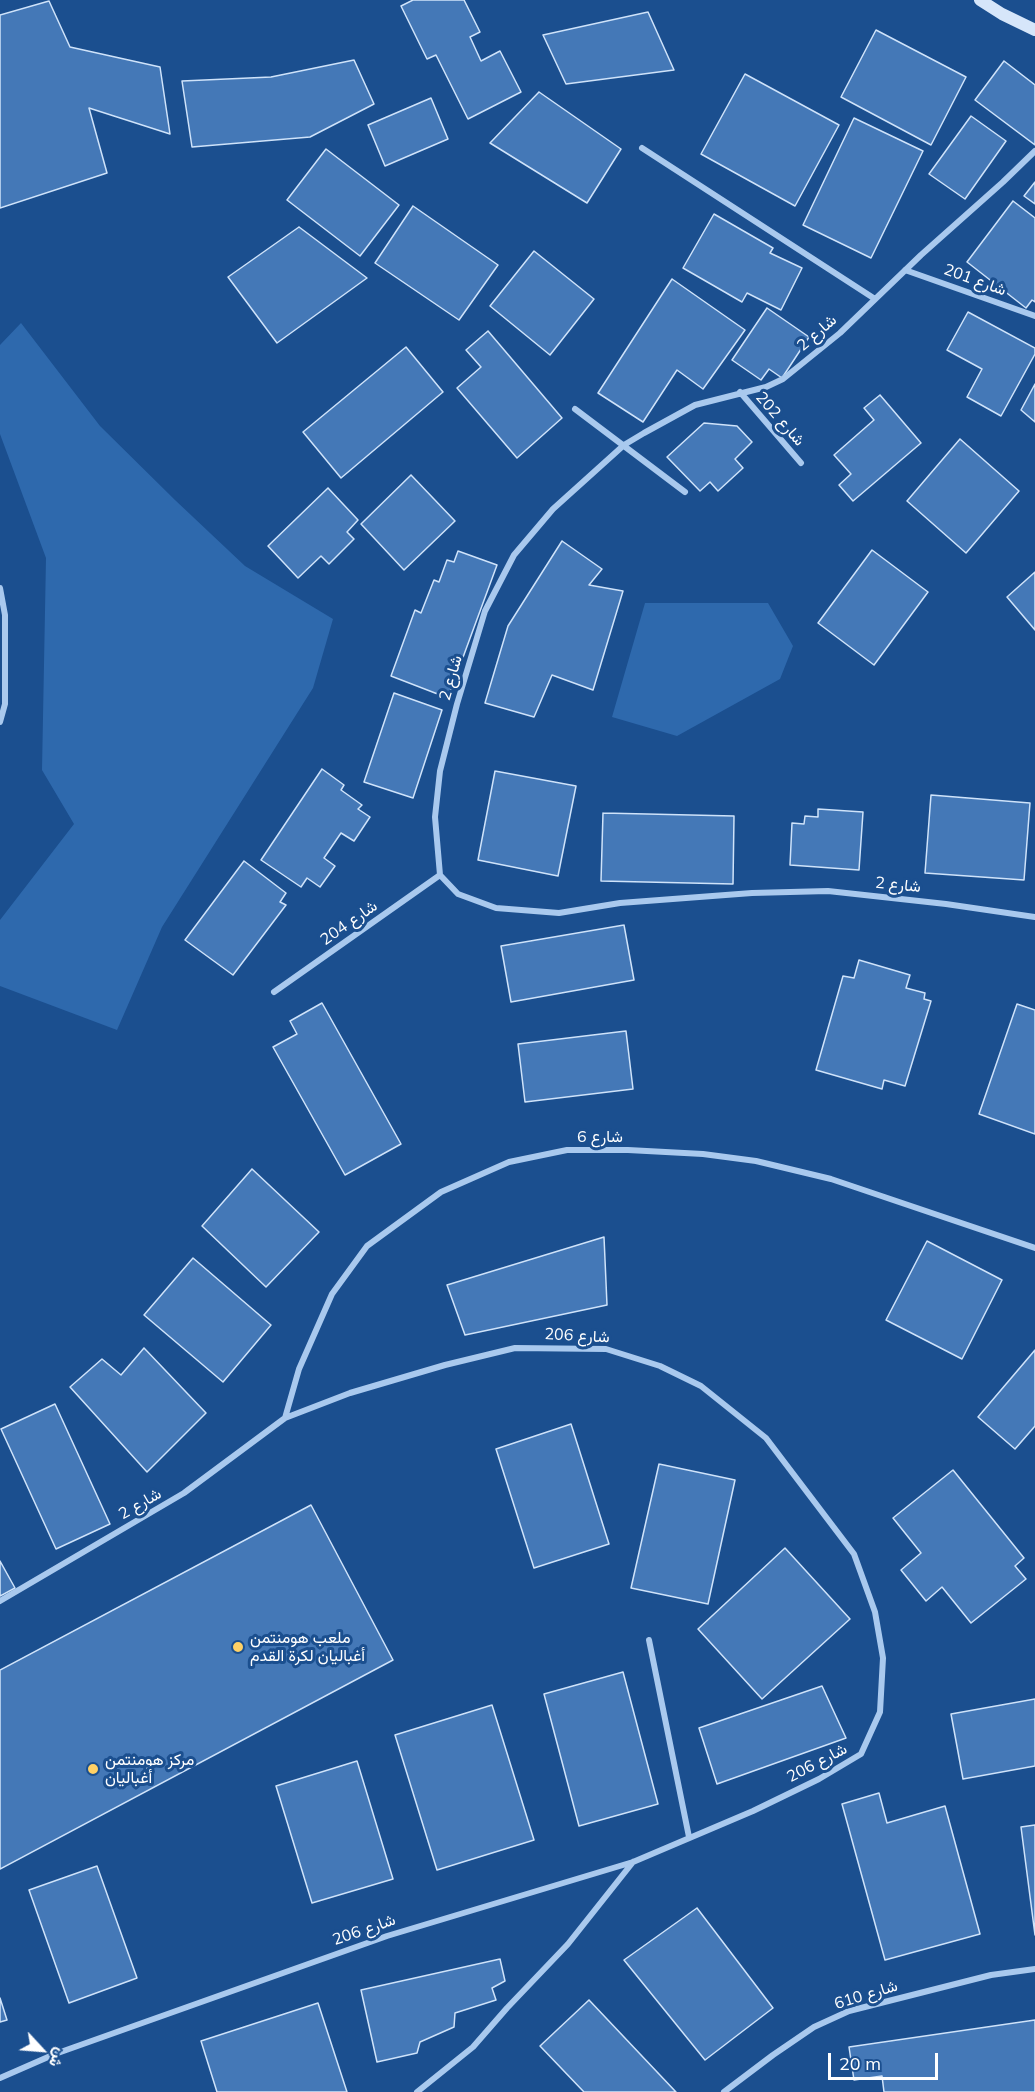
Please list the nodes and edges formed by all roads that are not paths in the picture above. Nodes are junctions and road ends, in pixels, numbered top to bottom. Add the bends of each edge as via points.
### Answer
1 (980, 0) edge
2 (1035, 30) edge
3 (642, 148) dead end
4 (1035, 151) edge
5 (906, 270) junction
6 (875, 299) junction
7 (1035, 316) edge
8 (740, 392) junction
9 (575, 409) dead end
10 (624, 445) junction
11 (801, 463) dead end
12 (686, 492) dead end
13 (0, 588) edge
14 (0, 722) edge
15 (440, 875) junction
16 (1035, 917) edge
17 (274, 992) dead end
18 (1035, 1248) edge
19 (285, 1418) junction
20 (0, 1601) edge
21 (650, 1640) dead end
22 (689, 1837) junction
23 (633, 1862) junction
24 (1035, 1968) edge
25 (0, 2078) edge
26 (417, 2092) edge
27 (724, 2092) edge

1 - 2 street
3 - 6 street
4 - 5 street, شارع 2
5 - 6 street, شارع 2
5 - 7 street, شارع 201
6 - 8 street, شارع 2 via 783,379
8 - 10 street, شارع 2 via 695,405
8 - 11 street, شارع 202
9 - 10 street
10 - 12 street
10 - 15 street, شارع 2 via 553,509 514,555 485,611 440,771 435,817
13 - 14 street via 5,615 4,704
15 - 16 street, شارع 2 via 458,894 475,902 559,914 620,903 828,891
15 - 17 street, شارع 204
18 - 19 street, شارع 6 via 831,1179 756,1161 703,1154 567,1150 508,1162 441,1192 367,1246 332,1294 299,1369
19 - 20 street, شارع 2 via 184,1493
19 - 22 street, شارع 206 via 350,1393 515,1348 606,1349 660,1366 701,1386 766,1438 854,1554 875,1612 883,1658 880,1712 861,1754 819,1779
21 - 22 street
22 - 23 street, شارع 206
23 - 25 street, شارع 206 via 387,1936 55,2054
23 - 26 street via 568,1944 473,2047
24 - 27 street, شارع 610 via 991,1975 849,2011 814,2027

